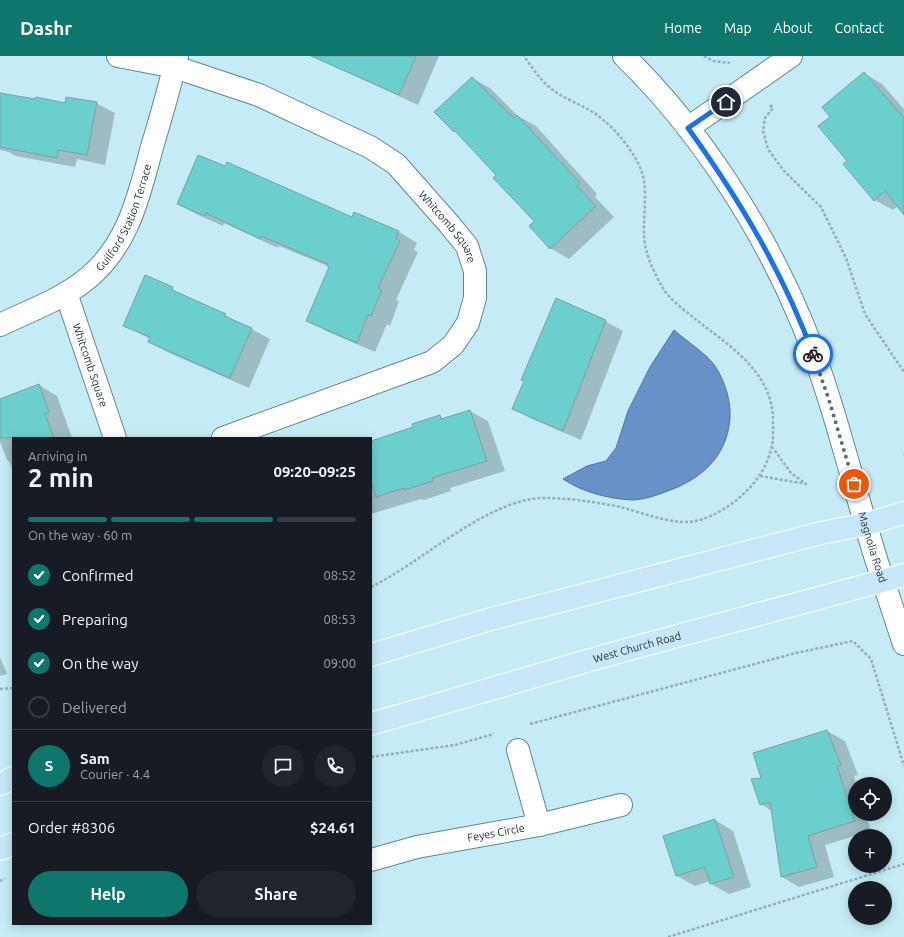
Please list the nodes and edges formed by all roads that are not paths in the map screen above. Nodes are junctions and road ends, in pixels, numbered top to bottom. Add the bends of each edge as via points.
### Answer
1 (118, 56) edge
2 (624, 56) edge
3 (791, 56) edge
4 (176, 61) edge
5 (688, 128) junction
6 (66, 293) junction
7 (0, 325) edge
8 (115, 437) edge
9 (226, 437) edge
10 (904, 514) edge
11 (866, 524) junction
12 (904, 575) edge
13 (883, 580) junction
14 (904, 644) edge
15 (372, 655) edge
16 (372, 724) edge
17 (518, 750) dead end
18 (12, 778) edge
19 (0, 784) edge
20 (621, 806) dead end
21 (539, 825) junction
22 (12, 844) edge
23 (0, 849) edge
24 (372, 860) edge

1 - 4 street, Whitcomb Square
2 - 5 street, Magnolia Road
3 - 5 street
4 - 6 street, Guilford Station Terrace via 134,212 123,236 103,264
4 - 9 street, Whitcomb Square via 259,95 370,147 396,164 467,246 475,271 475,298 468,324 453,345 432,362
5 - 11 street, Magnolia Road via 727,183 768,252 802,324 829,400
6 - 7 street, Guilford Station Terrace
6 - 8 street, Whitcomb Square
10 - 11 main road
11 - 13 street, Magnolia Road
11 - 15 main road via 821,533 491,618
12 - 13 main road, West Church Road
13 - 14 street, Magnolia Road
13 - 16 main road, West Church Road via 611,654
17 - 21 street
18 - 19 main road
20 - 21 street, Feyes Circle
21 - 24 street, Feyes Circle via 417,847
22 - 23 main road

